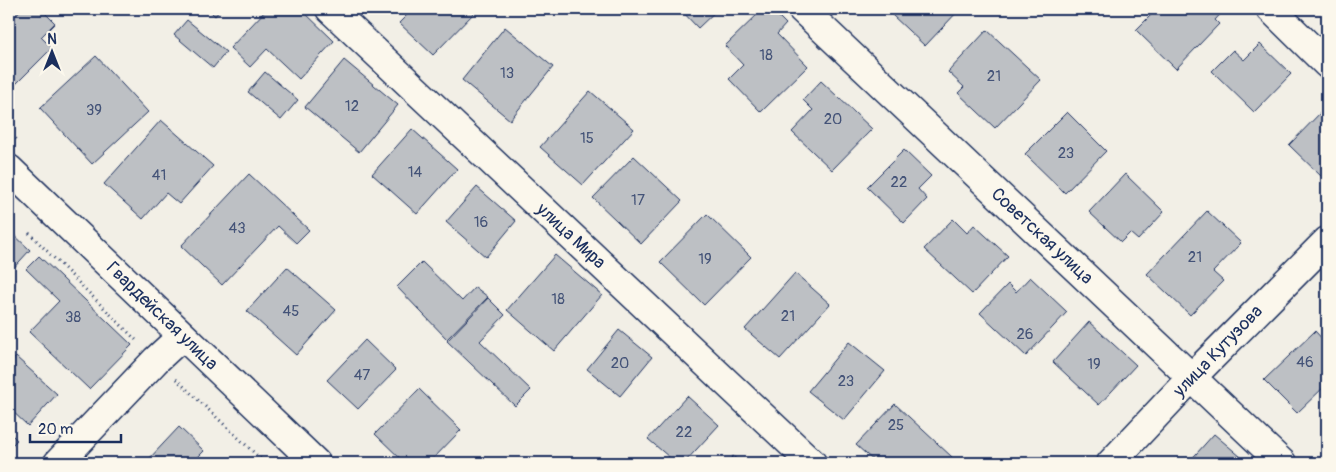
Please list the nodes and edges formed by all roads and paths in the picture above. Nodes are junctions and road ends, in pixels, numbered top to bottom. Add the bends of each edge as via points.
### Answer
1 (330, 9) edge
2 (802, 9) edge
3 (1271, 9) edge
4 (1327, 64) edge
5 (9, 169) edge
6 (1327, 241) edge
7 (182, 336) junction
8 (1191, 378) junction
9 (58, 463) edge
10 (316, 463) edge
11 (812, 463) edge
12 (1111, 463) edge
13 (1282, 463) edge

1 - 11 street, улица Мира
2 - 8 street, Советская улица
3 - 4 street
5 - 7 street, Гвардейская улица
6 - 8 street, улица Кутузова
7 - 9 street
7 - 10 street, Гвардейская улица
8 - 12 street, улица Кутузова
8 - 13 street, Советская улица

